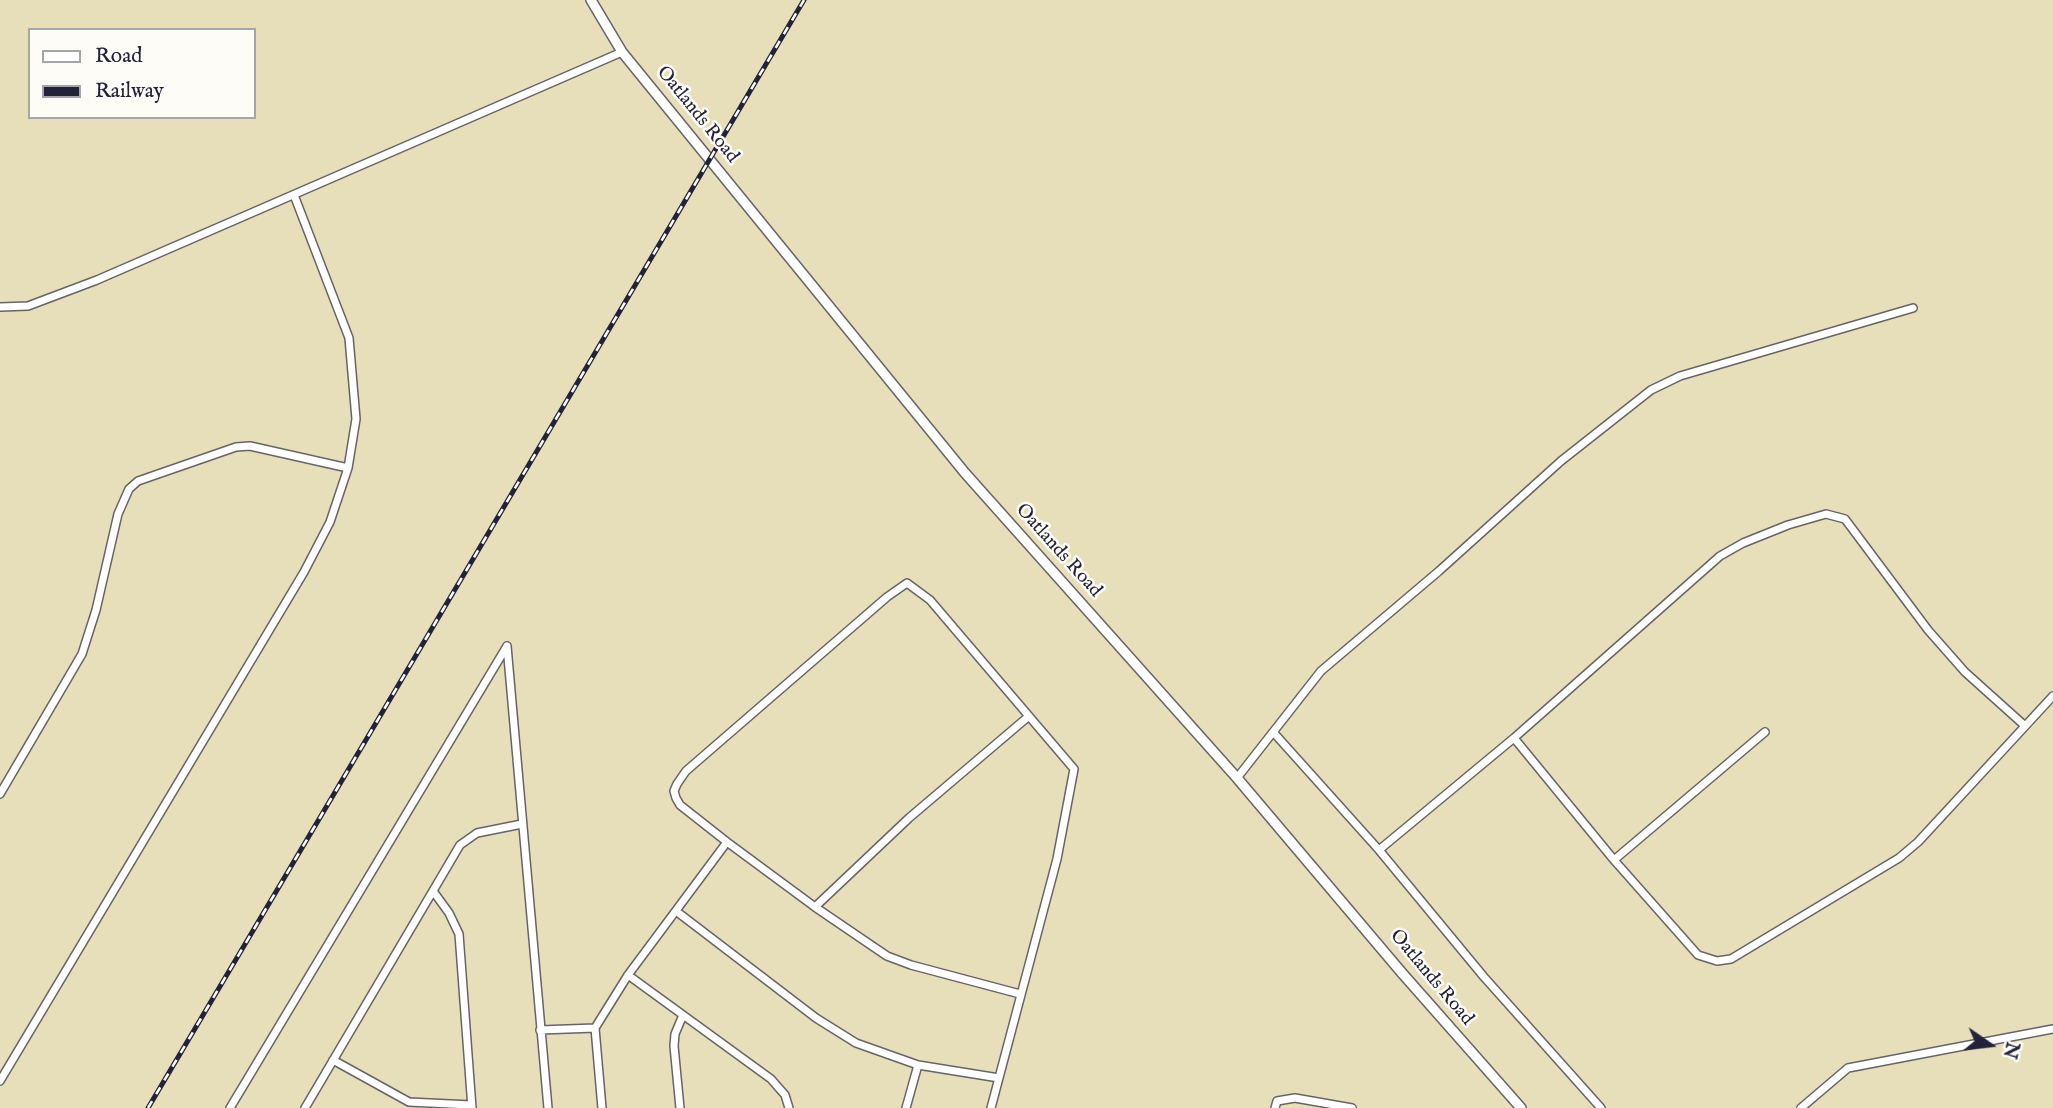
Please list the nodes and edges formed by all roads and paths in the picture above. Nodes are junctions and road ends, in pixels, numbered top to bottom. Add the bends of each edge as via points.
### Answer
1 (591, 0) edge
2 (622, 52) junction
3 (293, 195) junction
4 (0, 307) edge
5 (1913, 308) dead end
6 (348, 468) junction
7 (2053, 696) edge
8 (1029, 716) junction
9 (2024, 725) junction
10 (1765, 732) dead end
11 (1274, 733) junction
12 (1514, 738) junction
13 (1237, 778) junction
14 (0, 794) edge
15 (522, 824) junction
16 (727, 842) junction
17 (1379, 849) junction
18 (1614, 860) junction
19 (433, 891) junction
20 (815, 907) junction
21 (676, 911) junction
22 (628, 975) junction
23 (1020, 994) junction
24 (683, 1016) junction
25 (595, 1028) junction
26 (541, 1030) junction
27 (2053, 1030) edge
28 (333, 1060) junction
29 (918, 1065) junction
30 (999, 1078) junction
31 (0, 1081) edge
32 (472, 1106) edge
33 (230, 1108) edge
34 (304, 1108) edge
35 (548, 1108) edge
36 (602, 1108) edge
37 (680, 1108) edge
38 (789, 1108) edge
39 (906, 1108) edge
40 (991, 1108) edge
41 (1275, 1108) edge
42 (1352, 1108) edge
43 (1521, 1108) edge
44 (1601, 1108) edge
45 (1801, 1108) edge

1 - 2 street, Oatlands Road
2 - 3 street
2 - 13 street, Oatlands Road via 965,473
3 - 4 street via 40,302
3 - 6 street via 349,338 356,419
5 - 11 street via 1680,376 1651,390 1561,461 1321,671
6 - 14 street via 250,446 236,447 138,481 129,489 118,514 82,654
6 - 31 street via 330,522 304,572
7 - 9 street
8 - 16 street via 930,600 907,583 680,778 674,791 680,805
8 - 20 street via 909,818
8 - 23 street via 1074,769 1057,859
9 - 12 street via 1965,672 1928,630 1845,519 1826,514 1788,525 1720,556
9 - 18 street via 1899,858 1731,959 1717,961 1698,955
10 - 18 street
11 - 13 street
11 - 17 street
12 - 17 street
12 - 18 street
13 - 43 street, Oatlands Road
15 - 19 street via 467,838
15 - 26 street
15 - 33 street via 507,646
16 - 20 street
16 - 21 street
17 - 44 street via 1484,977
19 - 28 street
19 - 32 street via 459,934
20 - 23 street via 899,961
21 - 22 street
21 - 29 street via 856,1043
22 - 24 street
22 - 25 street
23 - 30 street
24 - 37 street via 674,1046
24 - 38 street via 771,1079
25 - 26 street
25 - 36 street
26 - 35 street
27 - 45 street via 1848,1068
28 - 32 street via 409,1102
28 - 34 street
29 - 30 street
29 - 39 street
30 - 40 street
41 - 42 street via 1277,1101 1295,1098

